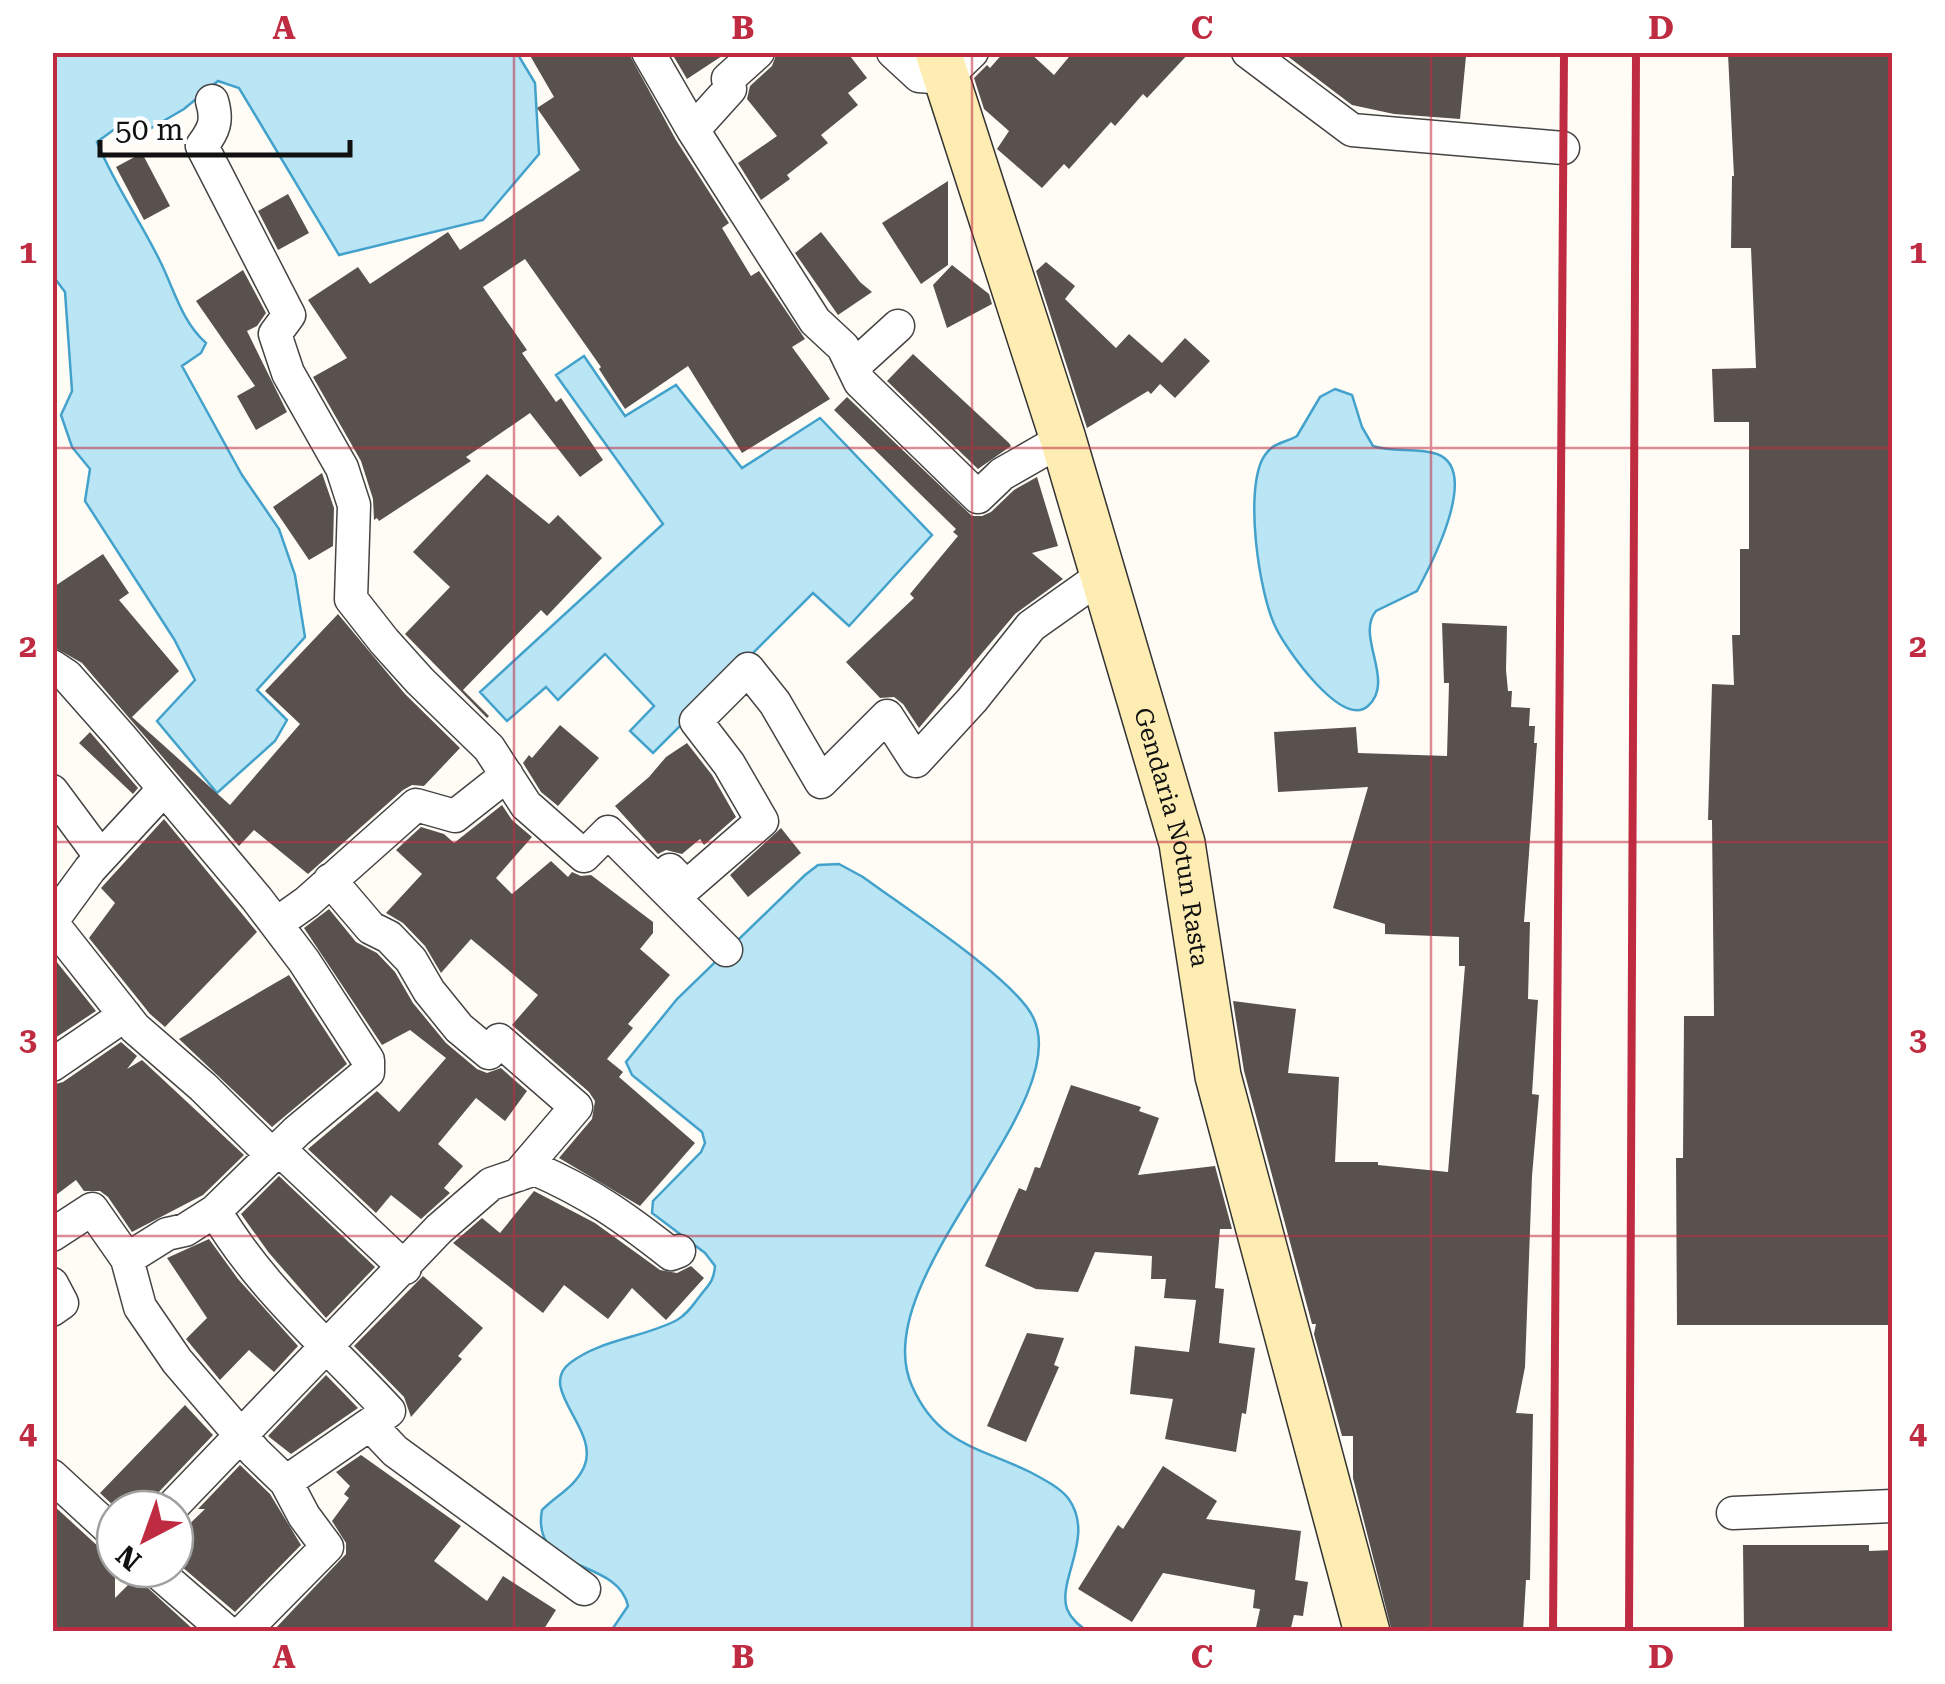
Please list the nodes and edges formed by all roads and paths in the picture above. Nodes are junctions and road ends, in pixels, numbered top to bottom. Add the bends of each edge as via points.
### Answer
1 (648, 52) edge
2 (758, 52) edge
3 (893, 52) edge
4 (1248, 52) edge
5 (952, 61) edge
6 (212, 101) dead end
7 (693, 130) junction
8 (1563, 148) dead end
9 (898, 326) dead end
10 (853, 367) junction
11 (1063, 439) junction
12 (1103, 575) junction
13 (52, 666) edge
14 (507, 775) junction
15 (163, 790) junction
16 (52, 791) edge
17 (101, 856) junction
18 (330, 880) junction
19 (657, 883) junction
20 (52, 922) edge
21 (276, 924) junction
22 (726, 950) dead end
23 (125, 1014) junction
24 (52, 1065) edge
25 (275, 1152) junction
26 (518, 1174) junction
27 (215, 1211) junction
28 (52, 1234) edge
29 (680, 1250) dead end
30 (127, 1259) junction
31 (405, 1268) junction
32 (52, 1284) edge
33 (52, 1310) edge
34 (325, 1348) junction
35 (374, 1424) junction
36 (241, 1436) junction
37 (52, 1476) edge
38 (286, 1482) junction
39 (189, 1489) edge
40 (1892, 1506) edge
41 (1733, 1513) dead end
42 (95, 1516) edge
43 (177, 1589) edge
44 (584, 1589) dead end
45 (227, 1632) edge
46 (243, 1632) edge
47 (1367, 1632) edge

1 - 7 street
2 - 7 street via 732,73 730,89
3 - 5 street via 919,76
4 - 8 street via 1352,130
5 - 11 main road, Gendaria Notun Rasta
6 - 14 street via 214,130 202,146 289,315 275,334 288,374 342,468 354,505 351,598
7 - 10 street
9 - 10 street
10 - 11 street via 892,416 978,497 1002,474
11 - 12 main road, Gendaria Notun Rasta
12 - 19 street via 1031,626 916,761 886,716 821,782 748,669 696,721 762,822 686,887 670,870
12 - 47 main road, Gendaria Notun Rasta via 1182,843 1218,1076
13 - 15 street
14 - 18 street via 455,816 416,804
14 - 19 street via 526,805 584,856 608,832
15 - 17 street
15 - 21 street
16 - 17 street
17 - 20 street
18 - 21 street
18 - 26 street via 411,960 459,1028 489,1053 500,1040 576,1107
19 - 22 street
20 - 23 street
21 - 25 street via 368,1060 368,1072
23 - 24 street
23 - 25 street
25 - 27 street
25 - 31 street
26 - 29 street via 536,1169 583,1190 671,1254
26 - 31 street via 491,1184
27 - 30 street
27 - 34 street via 241,1254
28 - 30 street via 92,1209
30 - 36 street via 140,1307
31 - 34 street
32 - 33 street via 62,1303
34 - 35 street via 389,1411
34 - 36 street
35 - 38 street
35 - 44 street via 395,1451
36 - 38 street
36 - 39 street
37 - 42 street
38 - 46 street via 327,1547
40 - 41 street
43 - 45 street

